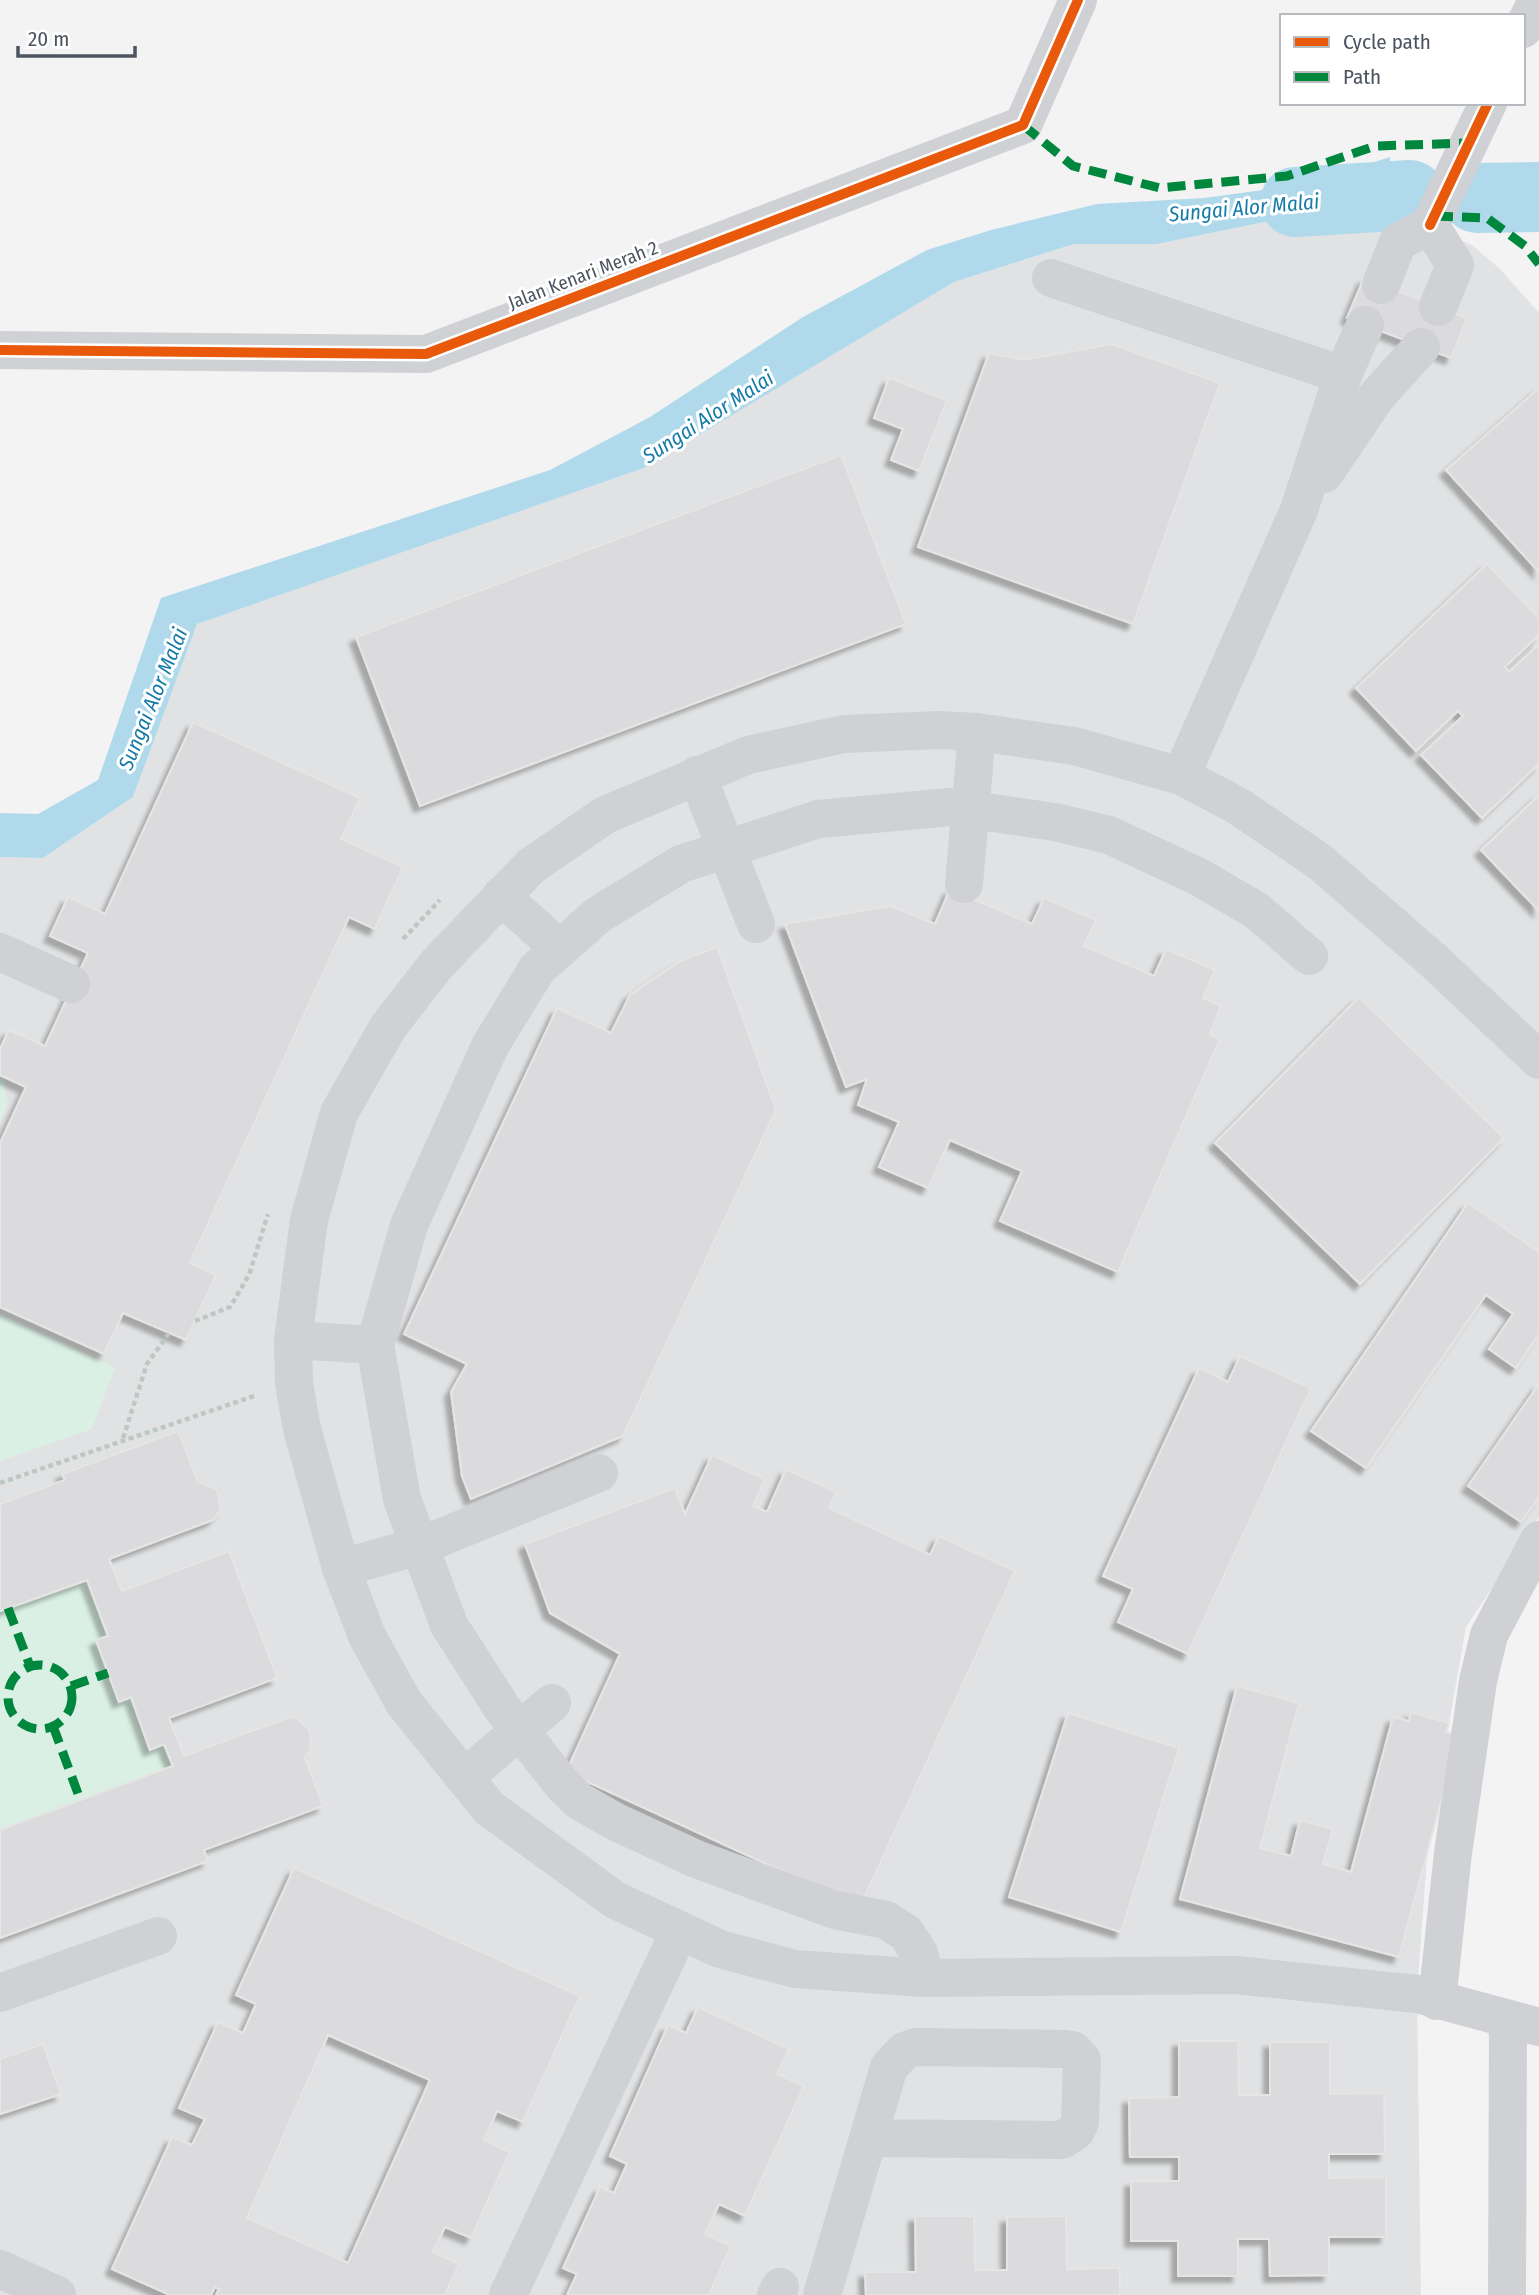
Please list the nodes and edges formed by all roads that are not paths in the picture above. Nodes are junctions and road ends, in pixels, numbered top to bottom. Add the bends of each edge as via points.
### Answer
1 (1078, 0) edge
2 (1537, 0) edge
3 (1525, 25) edge
4 (1487, 105) edge
5 (1430, 225) junction
6 (1051, 278) dead end
7 (1381, 285) dead end
8 (1438, 307) dead end
9 (1365, 325) dead end
10 (1421, 347) dead end
11 (0, 350) edge
12 (1343, 375) junction
13 (1300, 510) junction
14 (977, 732) junction
15 (697, 775) junction
16 (1181, 776) junction
17 (972, 810) junction
18 (727, 849) junction
19 (964, 884) dead end
20 (501, 897) junction
21 (756, 924) dead end
22 (560, 949) junction
23 (0, 952) edge
24 (1309, 956) dead end
25 (71, 984) dead end
26 (1539, 1060) edge
27 (293, 1340) junction
28 (375, 1345) junction
29 (599, 1473) dead end
30 (1539, 1540) edge
31 (420, 1546) junction
32 (341, 1568) junction
33 (552, 1703) dead end
34 (519, 1729) junction
35 (465, 1777) junction
36 (679, 1931) junction
37 (158, 1936) dead end
38 (925, 1978) junction
39 (0, 1993) edge
40 (1437, 2001) junction
41 (1524, 2023) edge
42 (868, 2138) junction
43 (0, 2269) edge
44 (57, 2295) edge
45 (508, 2295) edge
46 (822, 2295) edge
47 (1507, 2295) edge

1 - 11 street, Jalan Kenari Merah 2 via 1023,125 426,354
2 - 3 street
4 - 5 street
5 - 7 street via 1398,242
5 - 8 street via 1455,265
6 - 12 street
9 - 12 street
10 - 13 street via 1376,397
12 - 13 street
13 - 16 street
14 - 15 street via 844,734 748,755
14 - 16 street via 1074,746
14 - 17 street
15 - 18 street
15 - 20 street via 605,815 531,866
16 - 26 street via 1238,806 1320,862
17 - 18 street via 951,807 818,819
17 - 19 street
17 - 24 street via 1109,835 1199,877 1257,911
18 - 21 street
18 - 22 street via 681,864 598,915
20 - 22 street
20 - 27 street via 437,964 388,1027 339,1113 309,1220
22 - 28 street via 537,969 490,1045 409,1225
23 - 25 street
27 - 28 street
27 - 32 street via 302,1429
28 - 31 street via 402,1499
29 - 31 street
30 - 40 street via 1489,1635 1478,1681
31 - 32 street
31 - 34 street via 449,1626
32 - 35 street via 367,1636 404,1703
33 - 34 street
34 - 35 street
34 - 38 street via 579,1801 696,1859 835,1910 887,1920 906,1933 919,1953
35 - 36 street via 489,1808 615,1900
36 - 38 street via 720,1949 795,1969
36 - 45 street
37 - 39 street
38 - 40 street via 1236,1975 1417,1994
40 - 41 street
41 - 47 street
42 - 42 street via 889,2067 904,2051 916,2047 1065,2049 1073,2050 1082,2060 1080,2122 1076,2131 1062,2140
42 - 46 street
43 - 44 street

